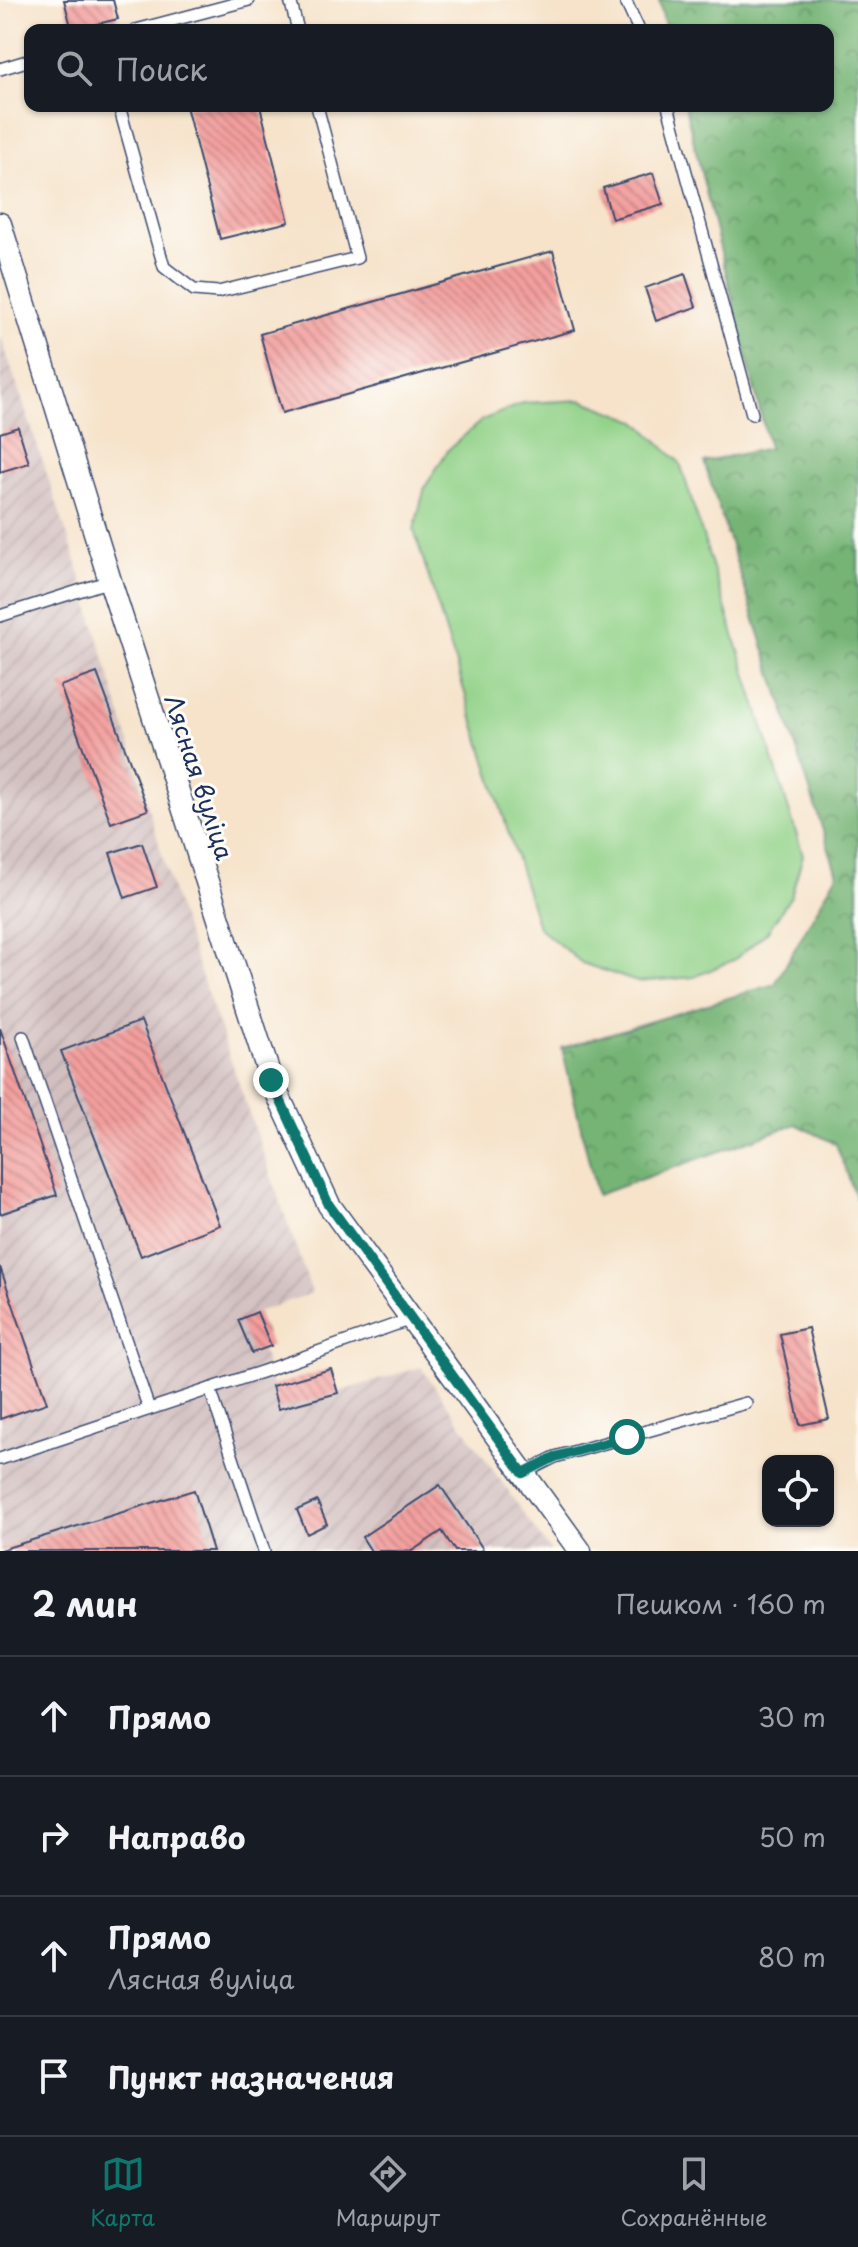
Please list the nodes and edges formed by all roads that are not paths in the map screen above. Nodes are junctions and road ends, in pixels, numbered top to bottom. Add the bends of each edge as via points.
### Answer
1 (249, 0) edge
2 (290, 0) edge
3 (625, 0) edge
4 (159, 24) edge
5 (296, 24) edge
6 (636, 24) edge
7 (24, 62) edge
8 (0, 69) edge
9 (121, 112) edge
10 (319, 112) edge
11 (670, 112) edge
12 (0, 224) edge
13 (4, 249) edge
14 (752, 414) dead end
15 (110, 581) junction
16 (0, 616) edge
17 (23, 1037) dead end
18 (411, 1319) junction
19 (210, 1389) junction
20 (746, 1403) dead end
21 (149, 1409) junction
22 (0, 1459) edge
23 (523, 1473) junction
24 (264, 1551) edge
25 (580, 1551) edge

1 - 4 lane
2 - 5 lane
3 - 6 lane
7 - 8 lane
9 - 10 lane via 164,267 194,290 218,292 357,258
11 - 14 lane
12 - 13 street, Лясная вуліца
13 - 15 street, Лясная вуліца
15 - 16 lane
15 - 18 street, Лясная вуліца via 271,1080 329,1205
17 - 21 lane
18 - 19 lane
18 - 23 street, Лясная вуліца
19 - 21 lane
19 - 24 lane
20 - 23 lane via 555,1457
21 - 22 lane
23 - 25 street, Лясная вуліца

